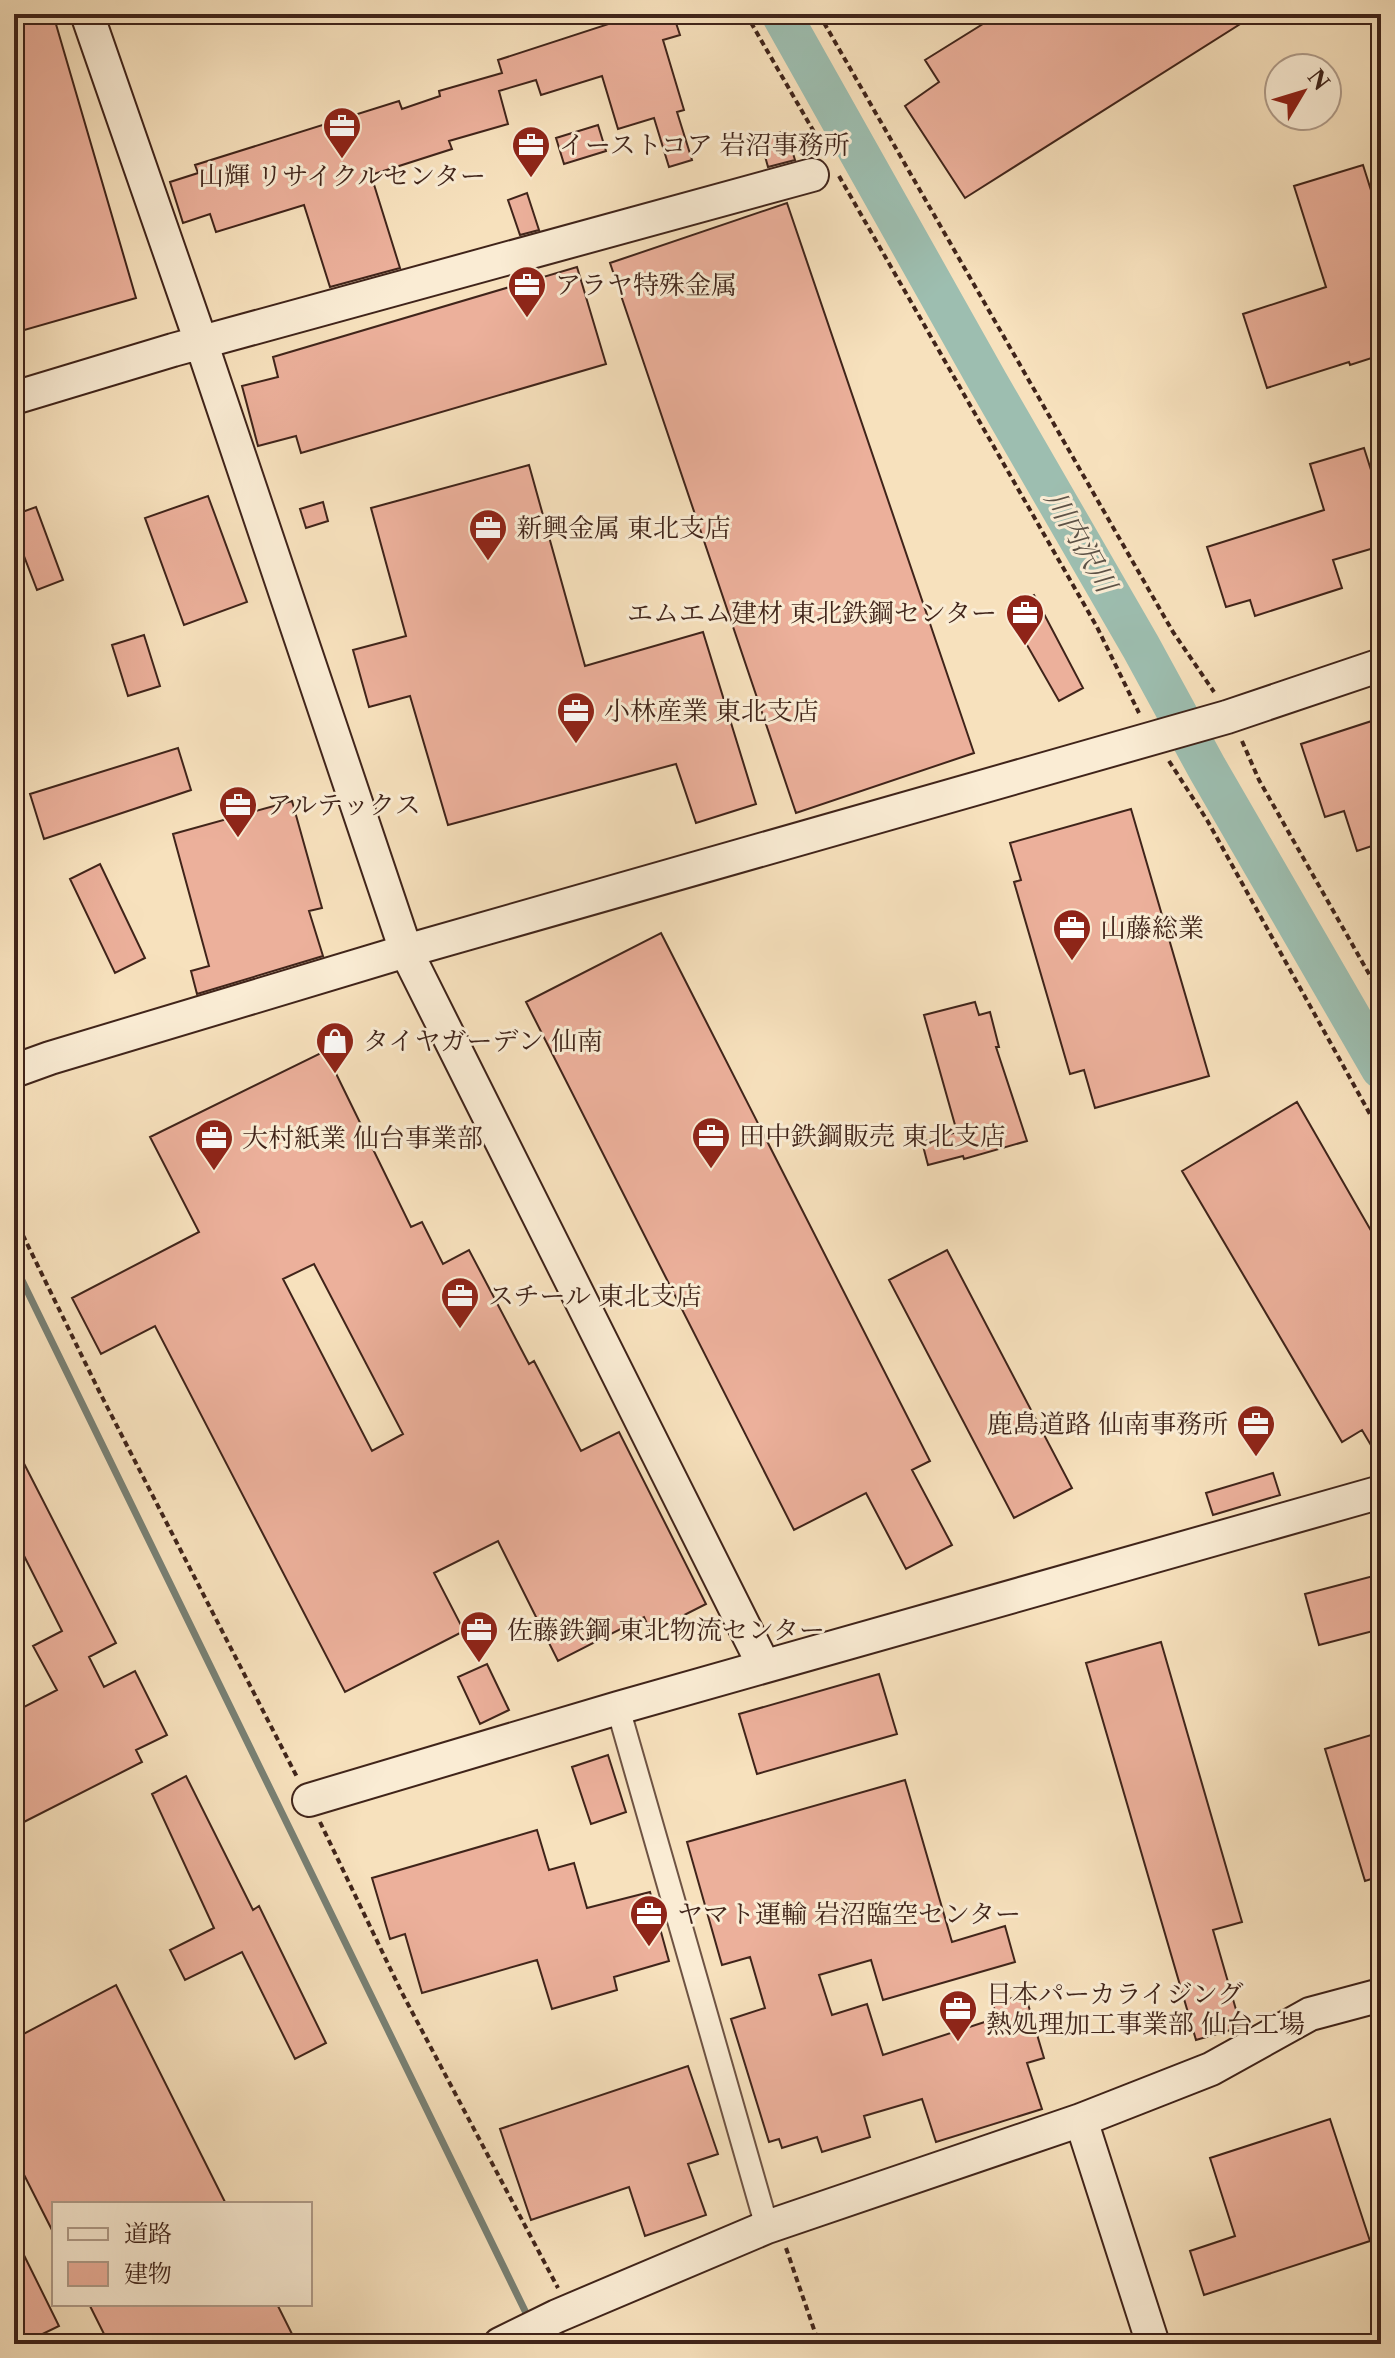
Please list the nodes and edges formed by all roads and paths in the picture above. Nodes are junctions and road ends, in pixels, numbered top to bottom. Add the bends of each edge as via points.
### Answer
1 (87, 14) edge
2 (746, 14) edge
3 (819, 14) edge
4 (812, 175) dead end
5 (201, 342) junction
6 (14, 398) edge
7 (1381, 665) edge
8 (1229, 716) junction
9 (1153, 738) junction
10 (406, 951) junction
11 (1381, 995) edge
12 (14, 1071) edge
13 (1381, 1134) edge
14 (1381, 1492) edge
15 (764, 1666) junction
16 (618, 1708) junction
17 (309, 1800) dead end
18 (1381, 1995) edge
19 (1081, 2120) junction
20 (772, 2225) junction
21 (504, 2342) edge
22 (819, 2344) edge
23 (1153, 2344) edge

1 - 5 street
2 - 9 path via 1097,627
3 - 8 path via 1173,632
4 - 5 street
5 - 6 street
5 - 10 street
7 - 8 street
8 - 9 street
8 - 11 path via 1259,780
9 - 10 street
9 - 13 path via 1207,820
10 - 12 street
10 - 15 street
14 - 15 street
15 - 16 street
16 - 17 street
16 - 20 street
18 - 19 street via 1310,2014 1211,2069
19 - 20 street
19 - 23 street
20 - 21 street
20 - 22 path

